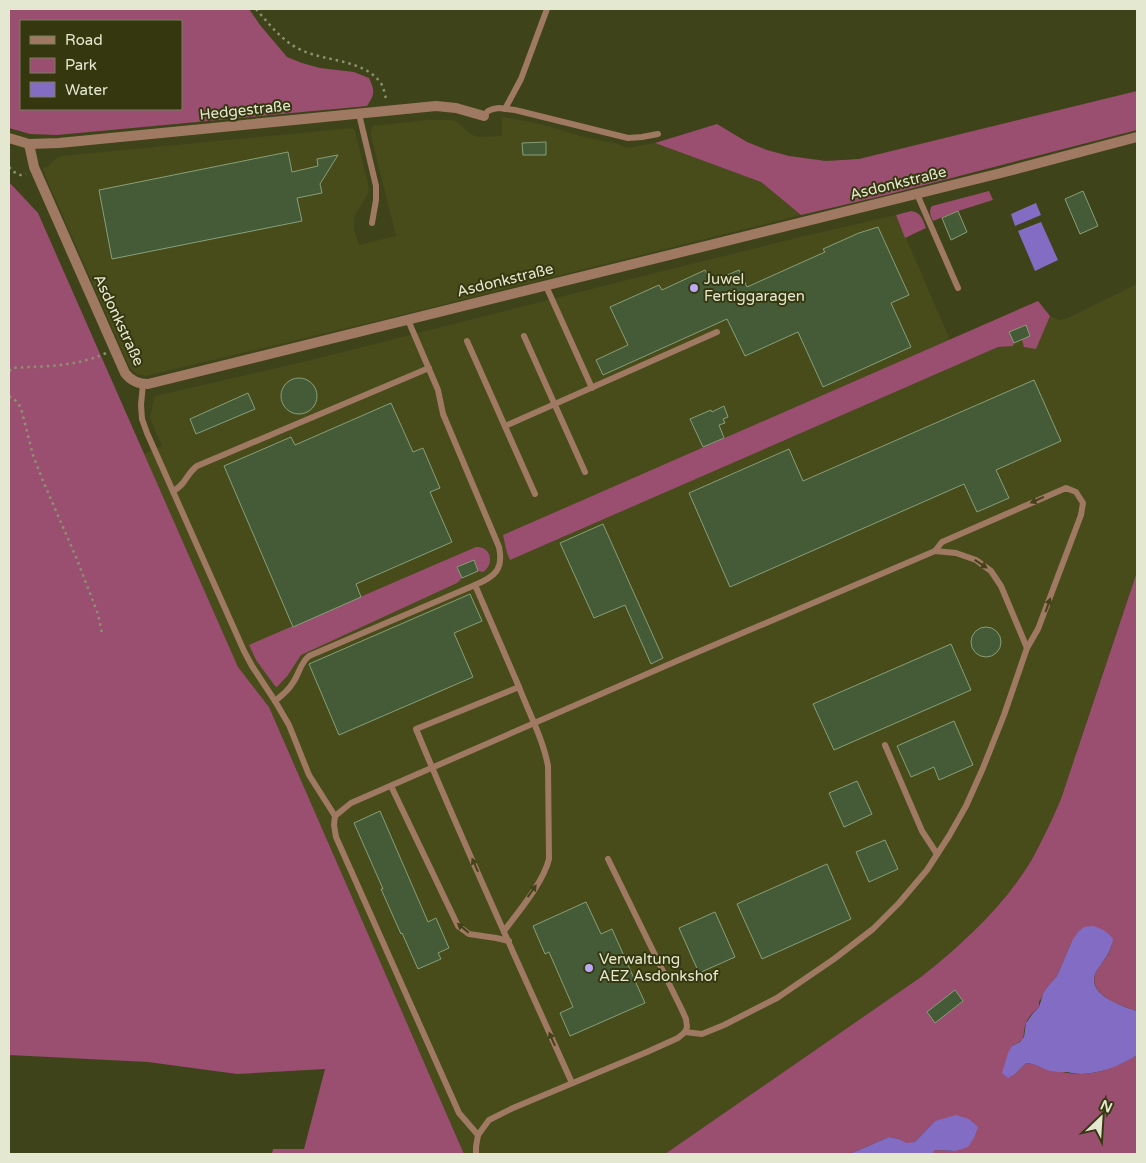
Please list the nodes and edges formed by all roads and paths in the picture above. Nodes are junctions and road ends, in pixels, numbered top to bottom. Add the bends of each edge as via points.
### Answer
1 (256, 9) edge
2 (547, 9) edge
3 (505, 109) junction
4 (388, 111) junction
5 (358, 114) junction
6 (484, 116) joint
7 (658, 134) dead end
8 (1137, 137) edge
9 (9, 138) edge
10 (29, 144) junction
11 (9, 166) edge
12 (35, 170) junction
13 (917, 194) junction
14 (372, 224) dead end
15 (546, 286) junction
16 (958, 288) dead end
17 (408, 320) junction
18 (717, 332) dead end
19 (524, 336) dead end
20 (467, 341) dead end
21 (114, 350) junction
22 (429, 368) junction
23 (9, 371) edge
24 (143, 384) junction
25 (592, 388) junction
26 (9, 396) edge
27 (555, 404) junction
28 (505, 426) junction
29 (585, 472) dead end
30 (173, 491) junction
31 (535, 494) dead end
32 (935, 551) junction
33 (474, 585) junction
34 (102, 634) dead end
35 (1027, 648) junction
36 (519, 688) junction
37 (275, 701) junction
38 (534, 724) junction
39 (885, 745) dead end
40 (432, 768) junction
41 (391, 786) junction
42 (335, 816) junction
43 (937, 854) junction
44 (608, 859) dead end
45 (504, 931) junction
46 (509, 941) junction
47 (685, 1032) junction
48 (572, 1083) junction
49 (478, 1135) junction
50 (476, 1154) edge

1 - 4 path via 275,32 302,51 348,63 374,76 383,86
2 - 3 lane via 521,79
3 - 6 lane via 493,109
3 - 7 lane via 628,138
4 - 5 street, Hedgestraße
4 - 6 street, Hedgestraße via 436,106
5 - 10 street, Hedgestraße
5 - 14 lane via 376,186
8 - 13 street, Asdonkstraße
9 - 10 street, Hedgestraße
10 - 12 street, Asdonkstraße
11 - 12 path via 20,176
12 - 21 street, Asdonkstraße
13 - 15 street, Asdonkstraße
13 - 16 lane
15 - 17 street, Asdonkstraße
15 - 25 lane
17 - 22 lane
17 - 24 street, Asdonkstraße
18 - 25 lane
19 - 27 lane
20 - 28 lane
21 - 23 path via 75,364 12,368
21 - 24 street, Asdonkstraße via 128,377
22 - 30 lane via 197,466
22 - 33 lane via 443,414 501,555 497,571
24 - 30 lane via 142,419
25 - 27 lane
26 - 34 path via 20,408 33,455 98,614
27 - 28 lane
27 - 29 lane
28 - 31 lane
30 - 37 lane via 244,652
32 -> 35 lane via 956,552 992,571
35 -> 32 lane via 1038,629 1081,515 1083,503 1076,492 1066,488 942,542
32 - 38 lane
33 - 36 lane
33 - 37 lane via 309,656 292,684
35 - 43 lane via 983,768 966,806
36 - 38 lane
36 - 40 lane via 416,728
37 - 42 lane via 310,775
38 - 40 lane
45 -> 38 lane via 540,880 549,859 548,766
39 - 43 lane via 922,831
40 - 41 lane
45 -> 40 lane
41 - 42 lane via 351,803
46 -> 41 lane via 469,934 458,926
42 - 49 lane via 336,837 459,1113
43 - 47 lane via 899,903 873,929 834,959 777,998 724,1025 702,1034
44 - 47 lane via 682,1010 687,1027
45 - 46 lane
48 -> 46 lane
47 - 48 lane via 647,1052
48 - 49 lane via 489,1120
49 - 50 lane

